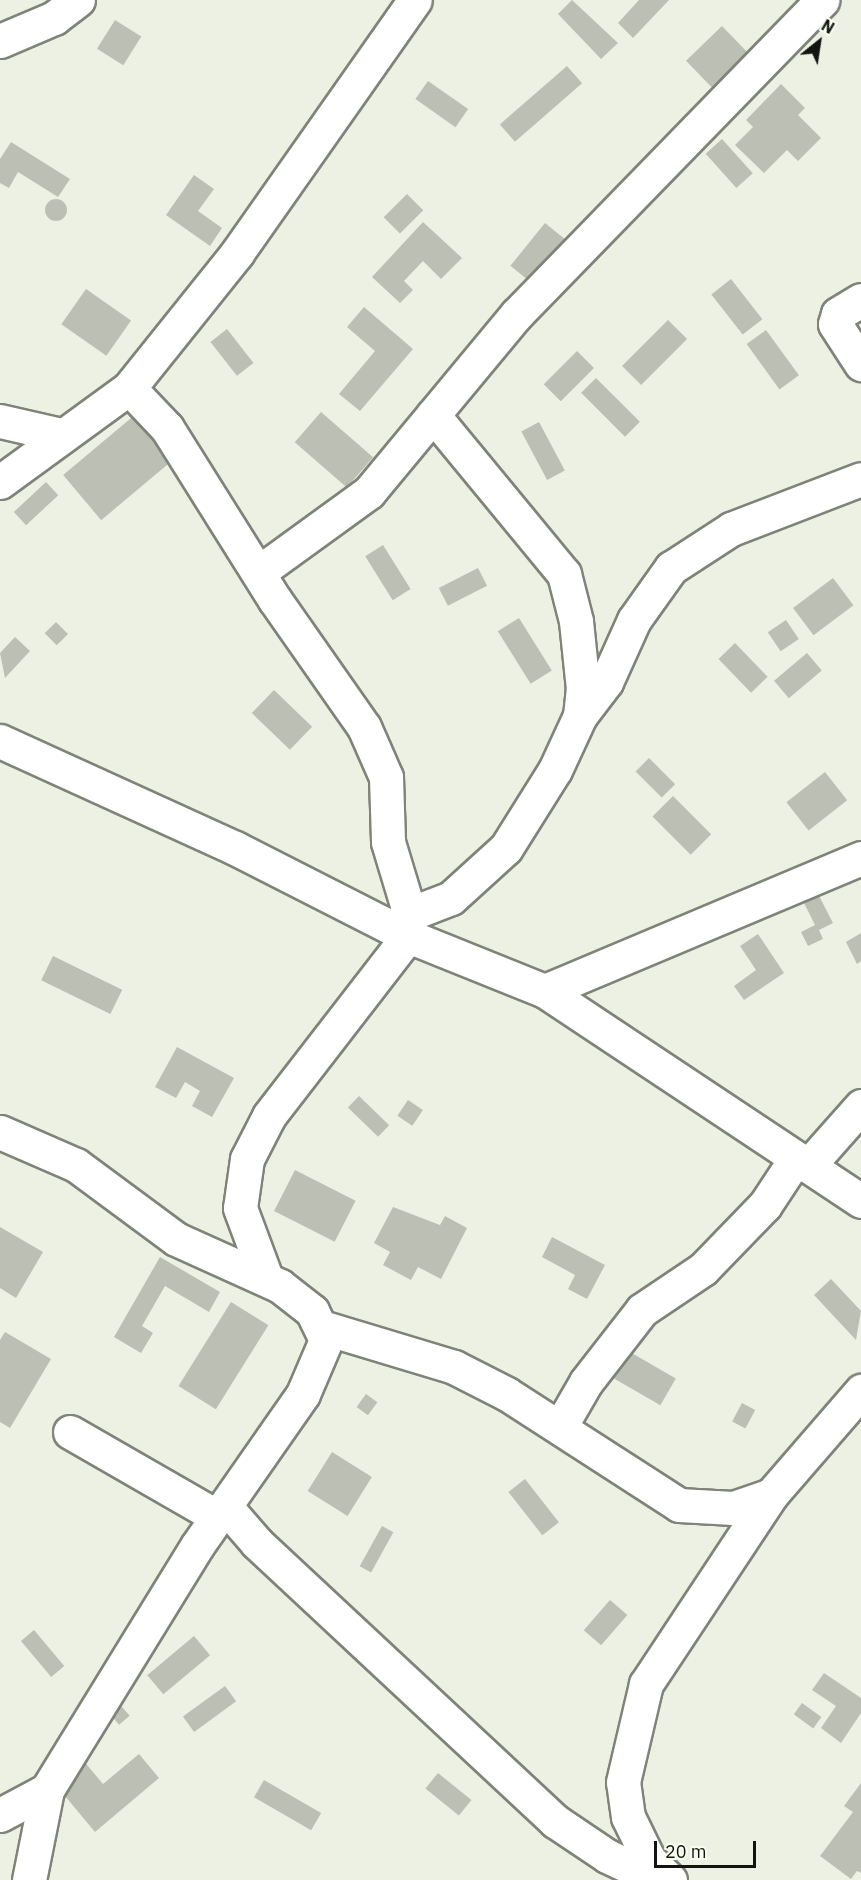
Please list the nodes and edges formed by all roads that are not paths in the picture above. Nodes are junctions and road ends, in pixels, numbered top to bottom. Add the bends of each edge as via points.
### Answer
1 (78, 0) edge
2 (381, 0) edge
3 (415, 0) edge
4 (822, 0) edge
5 (390, 34) junction
6 (0, 41) edge
7 (861, 300) edge
8 (861, 364) edge
9 (129, 388) junction
10 (433, 415) junction
11 (0, 421) edge
12 (61, 435) junction
13 (861, 479) edge
14 (0, 482) edge
15 (259, 572) junction
16 (580, 716) junction
17 (0, 741) edge
18 (861, 858) edge
19 (408, 926) junction
20 (545, 991) junction
21 (861, 1106) edge
22 (0, 1132) edge
23 (802, 1162) junction
24 (861, 1201) edge
25 (266, 1278) junction
26 (325, 1328) junction
27 (861, 1391) edge
28 (560, 1428) junction
29 (70, 1432) dead end
30 (771, 1495) junction
31 (221, 1512) junction
32 (47, 1790) junction
33 (0, 1815) edge
34 (29, 1880) edge
35 (658, 1880) edge
36 (670, 1880) edge

1 - 6 street via 54,18
2 - 5 street
3 - 5 street
4 - 10 street via 517,314
5 - 9 street via 237,253
7 - 8 street via 838,314 835,324
9 - 12 street
9 - 15 street via 167,428
10 - 15 street via 348,512
10 - 16 street via 564,574 576,621
11 - 12 street
12 - 14 street
13 - 16 street via 723,533 671,568 634,620 606,682
15 - 19 street via 380,756 388,842
16 - 19 street via 555,770 506,848 451,898
17 - 19 street
18 - 20 street
19 - 20 street
19 - 25 street via 256,1138 242,1178 240,1208
20 - 23 street
21 - 23 street
22 - 25 street via 76,1165 176,1239
23 - 24 street
23 - 28 street via 703,1269 642,1310 586,1382
25 - 26 street via 305,1305
26 - 28 street via 454,1367
26 - 31 street via 322,1355 303,1394
27 - 30 street
28 - 30 street via 651,1489 690,1509 733,1508
29 - 31 street
30 - 36 street via 646,1684 634,1720 623,1782 628,1817 649,1860
31 - 32 street
31 - 35 street via 555,1821 607,1857
32 - 33 street
32 - 34 street

